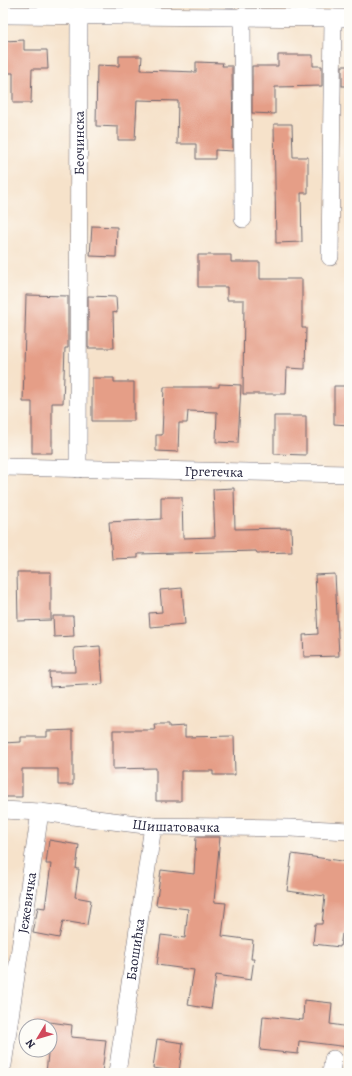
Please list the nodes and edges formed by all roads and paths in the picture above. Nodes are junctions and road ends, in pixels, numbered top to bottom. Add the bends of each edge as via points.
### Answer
1 (80, 14) junction
2 (3, 15) edge
3 (242, 16) junction
4 (341, 18) edge
5 (243, 219) dead end
6 (330, 257) dead end
7 (3, 467) edge
8 (78, 469) junction
9 (349, 474) edge
10 (3, 810) edge
11 (40, 812) junction
12 (153, 826) junction
13 (349, 831) edge
14 (3, 1065) edge
15 (117, 1073) edge

1 - 2 street
1 - 3 street
1 - 8 street, Беочинска
3 - 4 street
3 - 5 street
4 - 6 street
7 - 8 street, Гргетечка
8 - 9 street, Гргетечка
10 - 11 street, Шишатовачка
11 - 12 street, Шишатовачка
11 - 14 street, Јежевичка
12 - 13 street, Шишатовачка
12 - 15 street, Баошићка

